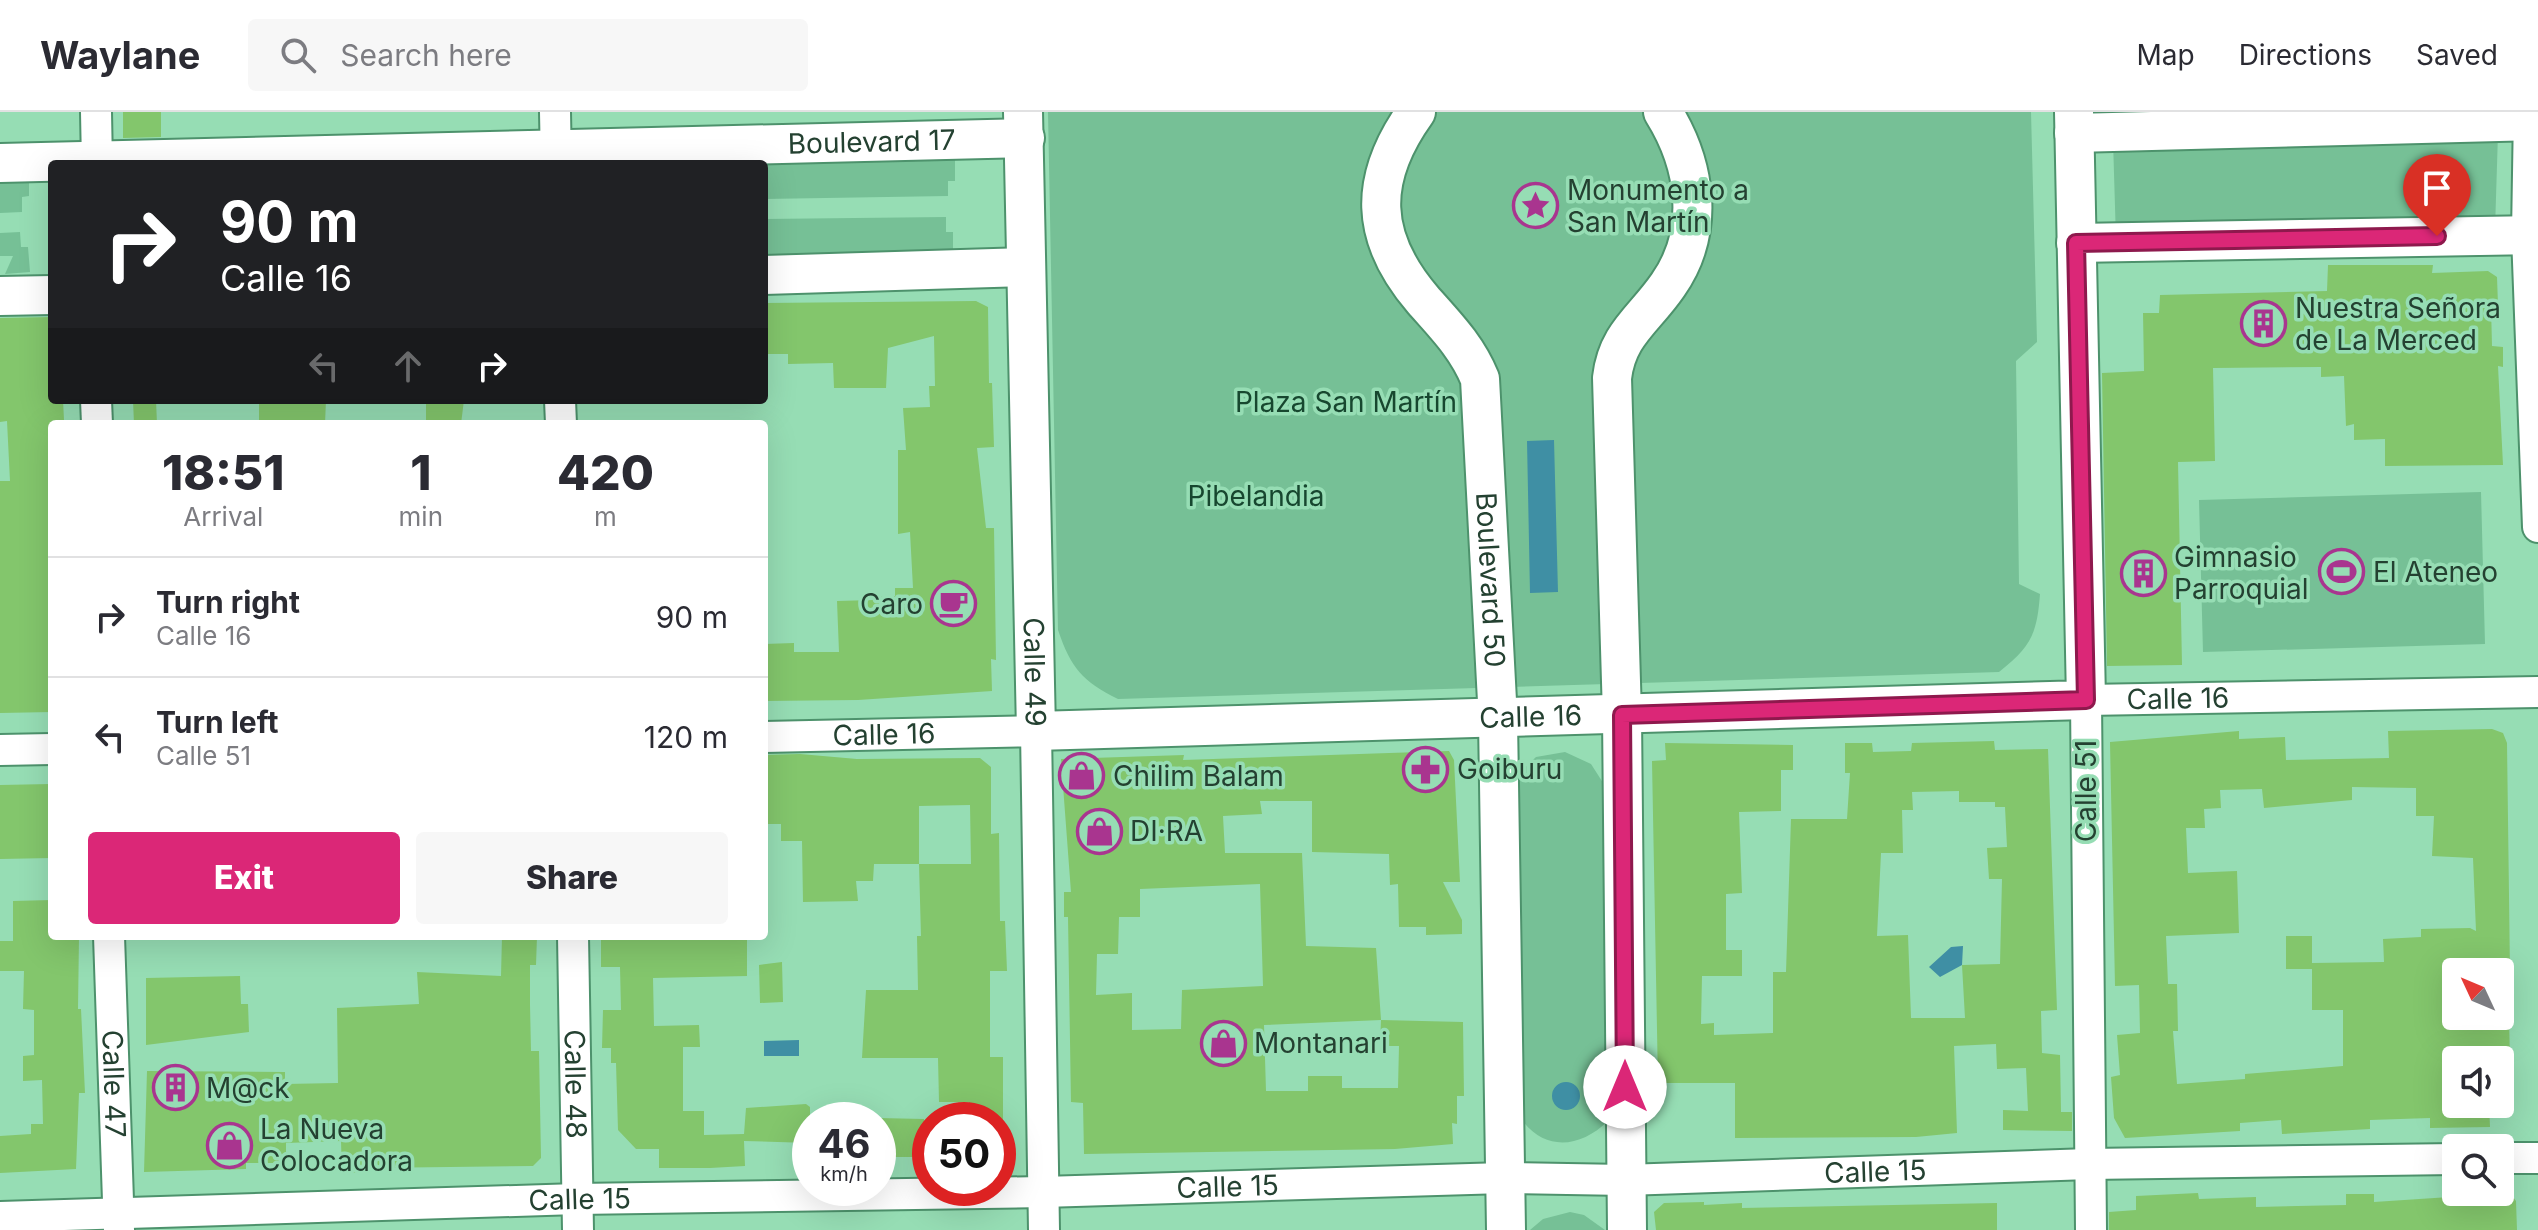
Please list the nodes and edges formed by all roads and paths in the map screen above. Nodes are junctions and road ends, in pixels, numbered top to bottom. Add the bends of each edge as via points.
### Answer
1 (96, 112) edge
2 (555, 112) edge
3 (1416, 112) edge
4 (1663, 112) edge
5 (2532, 118) edge
6 (2074, 123) edge
7 (1024, 125) edge
8 (556, 158) edge
9 (97, 160) edge
10 (326, 160) edge
11 (0, 163) edge
12 (48, 163) edge
13 (2532, 235) edge
14 (2076, 243) junction
15 (1025, 267) junction
16 (768, 275) edge
17 (48, 295) edge
18 (0, 296) edge
19 (2538, 527) edge
20 (2538, 692) edge
21 (2086, 700) junction
22 (1622, 715) junction
23 (1498, 720) junction
24 (1036, 731) junction
25 (768, 737) edge
26 (48, 749) edge
27 (0, 750) edge
28 (109, 940) edge
29 (573, 940) edge
30 (2514, 1158) edge
31 (2538, 1158) edge
32 (2442, 1159) edge
33 (2089, 1164) junction
34 (1504, 1178) junction
35 (1625, 1180) junction
36 (1043, 1192) junction
37 (577, 1199) junction
38 (0, 1217) edge
39 (119, 1222) edge
40 (578, 1230) edge
41 (1044, 1230) edge
42 (1506, 1230) edge
43 (1627, 1230) edge
44 (2091, 1230) edge

1 - 9 street
2 - 8 street
3 - 23 main road, Boulevard 50 via 1387,164 1379,197 1382,228 1392,256 1461,341 1480,379
4 - 22 main road via 1691,172 1693,218 1669,284 1615,355
5 - 6 main road
5 - 13 street
6 - 14 main road, Calle 51
7 - 8 main road, Boulevard 17
7 - 15 main road, Calle 49
8 - 10 main road, Boulevard 17
11 - 12 main road, Boulevard 17
13 - 14 main road
13 - 19 street
14 - 21 main road, Calle 51
15 - 16 main road
15 - 24 main road, Calle 49
17 - 18 main road
20 - 21 street, Calle 16
21 - 22 main road, Calle 16
21 - 33 street, Calle 51
22 - 23 main road, Calle 16
22 - 35 main road
23 - 24 main road, Calle 16
23 - 34 main road, Boulevard 50
24 - 25 street, Calle 16
24 - 36 street, Calle 49
26 - 27 street
28 - 39 street, Calle 47
29 - 37 street, Calle 48
30 - 31 street
32 - 33 street, Calle 15
33 - 35 street, Calle 15
33 - 44 street, Calle 51
34 - 35 street, Calle 15
34 - 36 street, Calle 15
34 - 42 main road, Boulevard 50
35 - 43 main road
36 - 37 street, Calle 15
36 - 41 street, Calle 49
37 - 39 street, Calle 15
37 - 40 street, Calle 48
38 - 39 street, Calle 15

